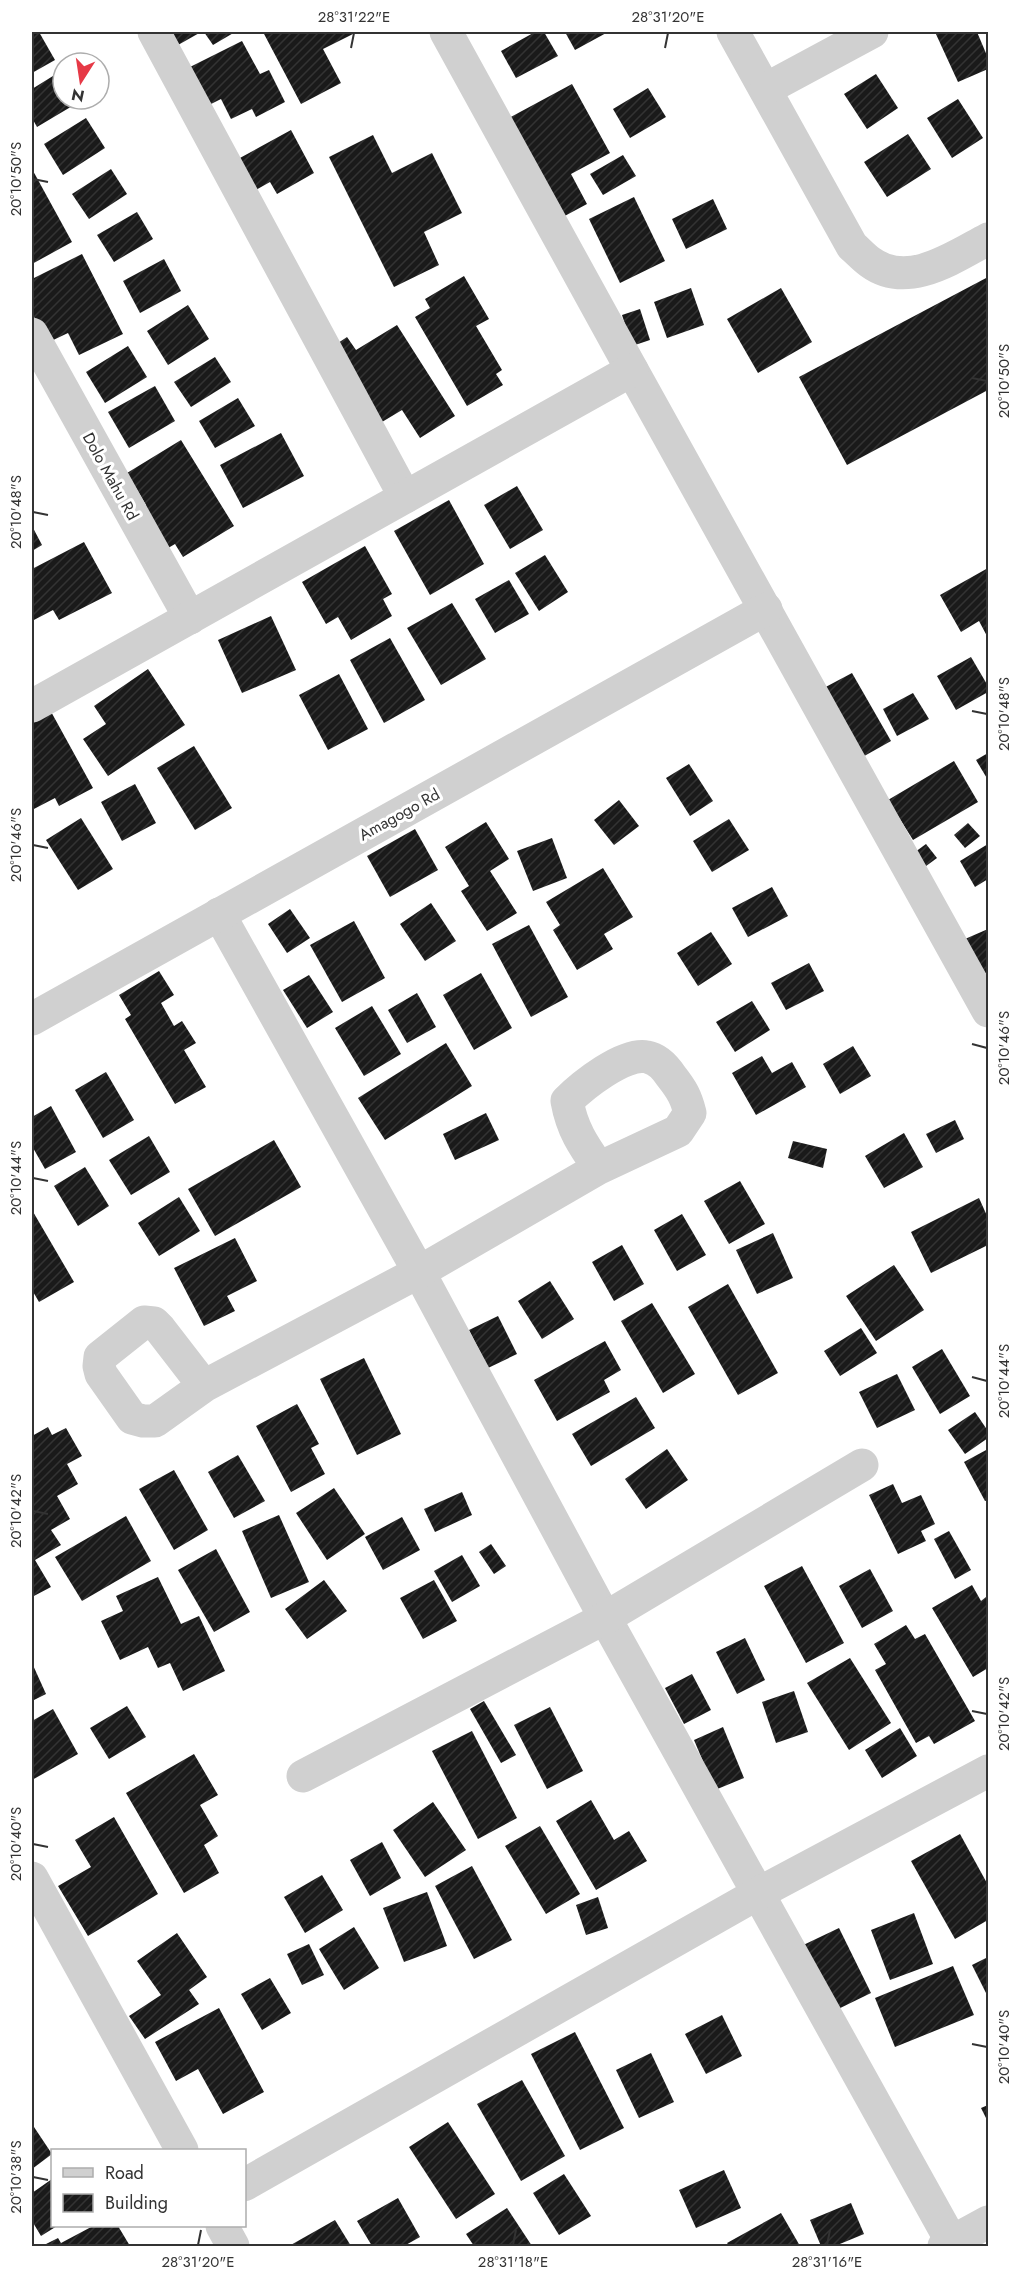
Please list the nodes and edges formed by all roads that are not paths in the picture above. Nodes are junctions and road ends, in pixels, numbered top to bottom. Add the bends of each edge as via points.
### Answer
1 (154, 32) edge
2 (446, 32) edge
3 (733, 32) edge
4 (872, 32) edge
5 (766, 90) junction
6 (988, 239) edge
7 (32, 334) edge
8 (632, 370) junction
9 (405, 497) junction
10 (766, 609) junction
11 (190, 618) junction
12 (32, 706) edge
13 (219, 914) junction
14 (988, 1011) edge
15 (32, 1018) edge
16 (599, 1168) dead end
17 (419, 1272) junction
18 (204, 1386) dead end
19 (862, 1465) dead end
20 (605, 1618) junction
21 (988, 1771) edge
22 (303, 1776) dead end
23 (32, 1878) edge
24 (757, 1894) junction
25 (181, 2149) edge
26 (246, 2184) edge
27 (988, 2222) edge
28 (223, 2227) edge
29 (950, 2245) edge
30 (233, 2247) edge

1 - 9 street
2 - 8 street
3 - 5 street
4 - 5 street
5 - 6 street via 852,246 871,263 894,273 917,272
7 - 11 street, Dolo Mahu Rd
8 - 9 street
8 - 10 street
9 - 11 street
10 - 13 street, Amagogo Rd
10 - 14 street
11 - 12 street
13 - 15 street, Amagogo Rd
13 - 17 street
16 - 17 street
17 - 18 street
17 - 20 street
19 - 20 street
20 - 22 street
20 - 24 street
21 - 24 street
23 - 25 street
24 - 26 street
24 - 29 street
27 - 29 street
28 - 30 street

